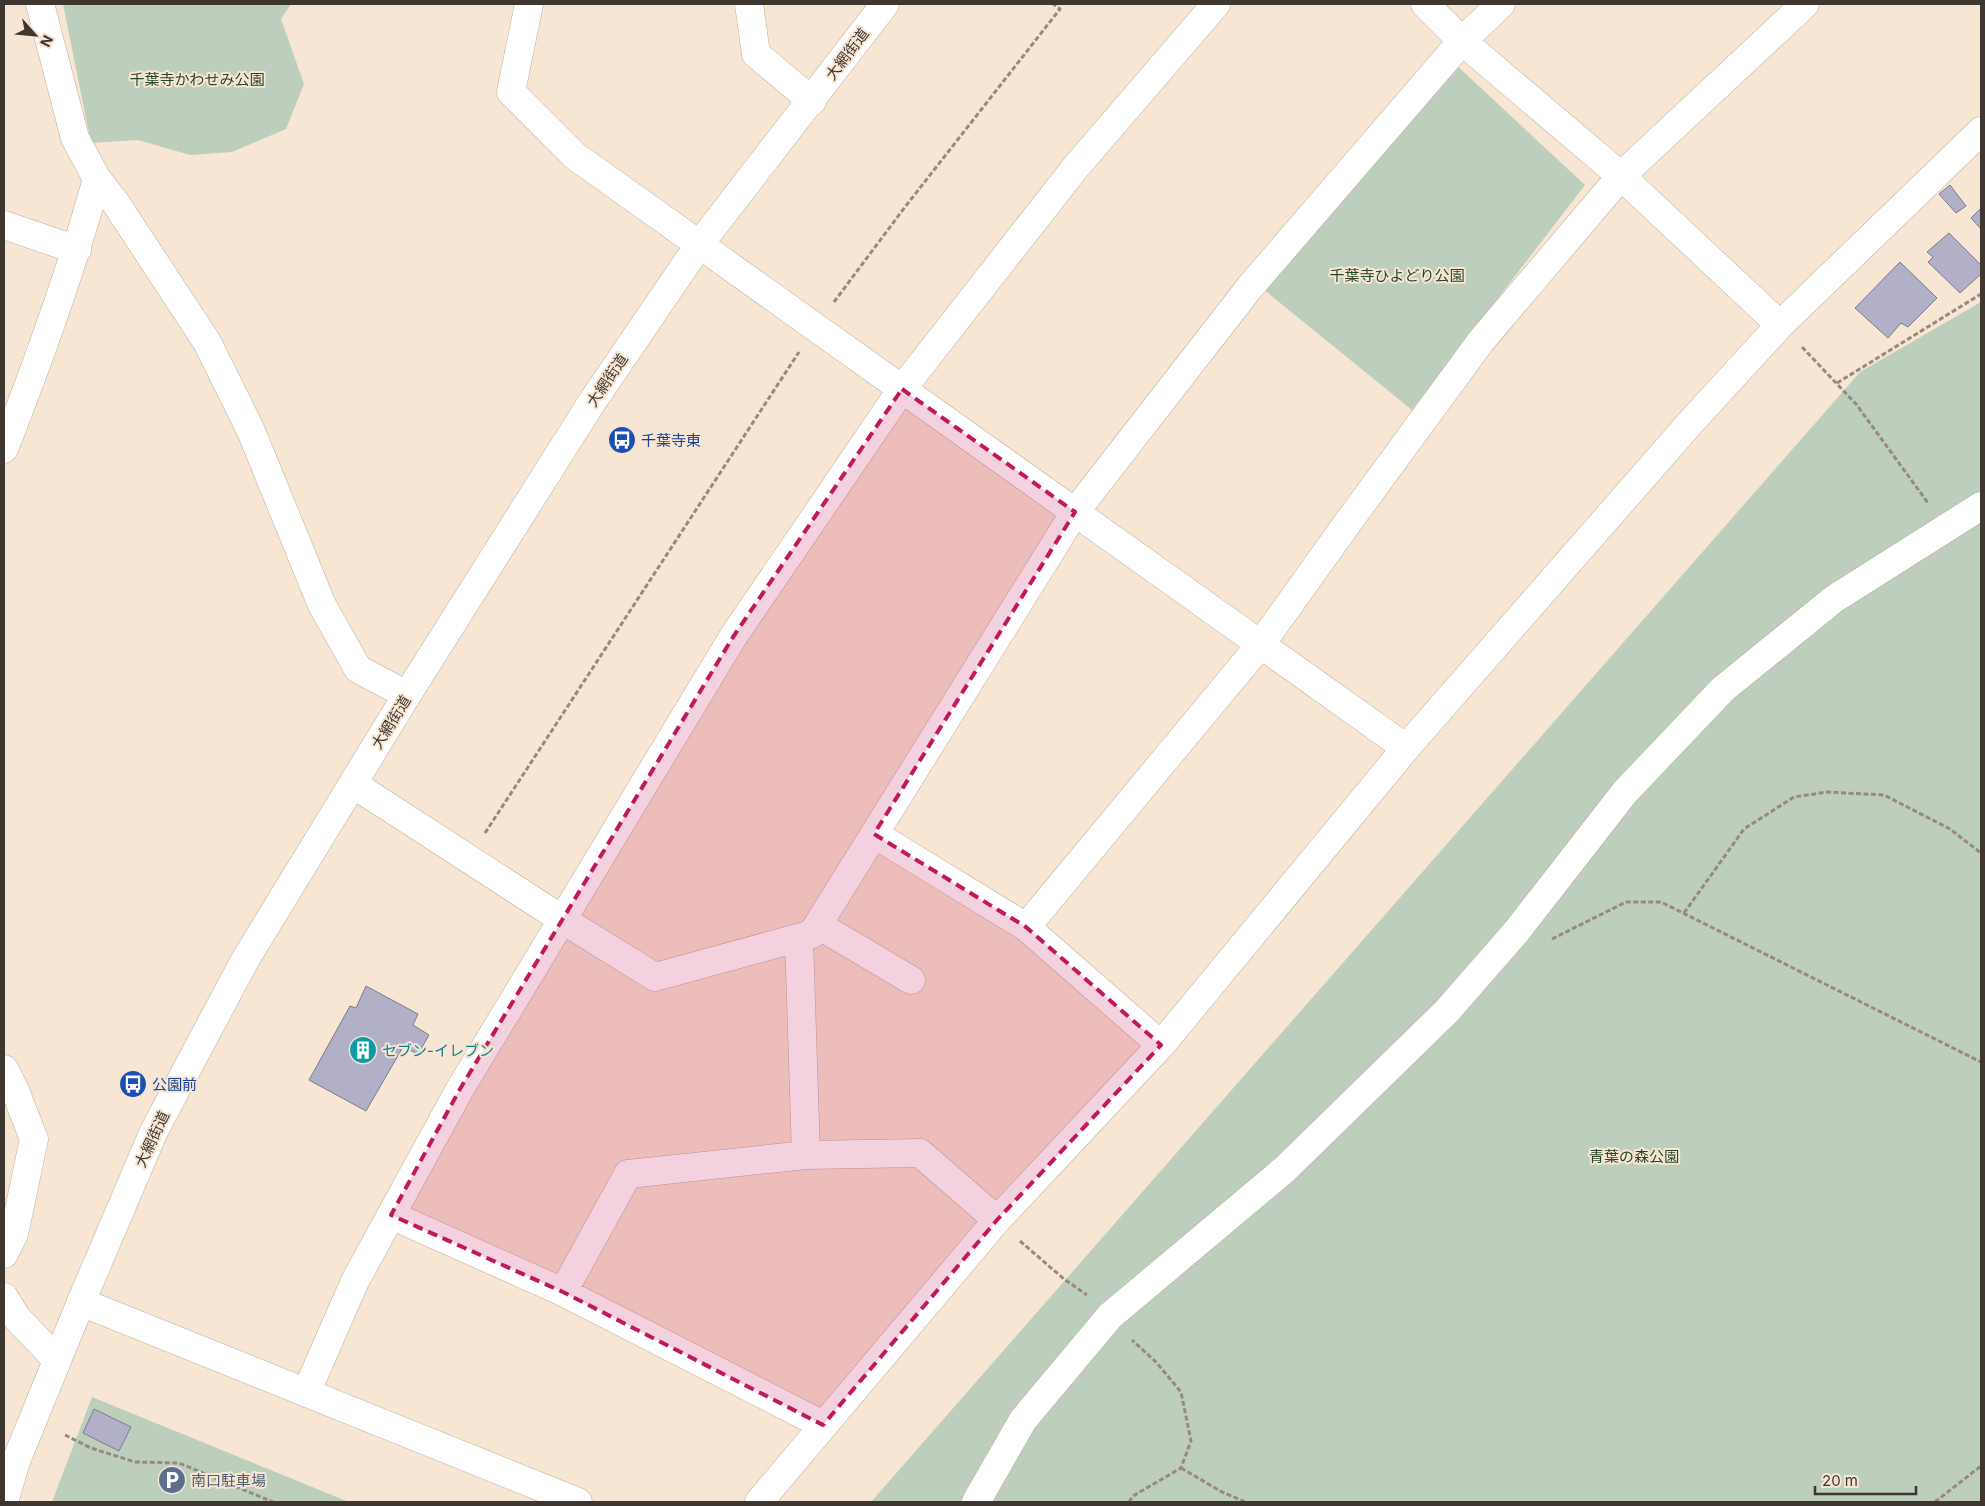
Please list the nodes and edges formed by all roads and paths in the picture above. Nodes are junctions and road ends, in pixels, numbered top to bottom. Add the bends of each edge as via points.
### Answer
1 (40, 4) edge
2 (528, 4) edge
3 (749, 4) edge
4 (885, 4) edge
5 (1053, 4) edge
6 (1216, 4) edge
7 (1425, 4) edge
8 (1501, 4) edge
9 (1805, 4) edge
10 (1462, 41) junction
11 (812, 101) junction
12 (1981, 131) edge
13 (1621, 176) junction
14 (97, 179) junction
15 (4, 225) edge
16 (699, 245) junction
17 (77, 250) junction
18 (1981, 294) edge
19 (1780, 325) junction
20 (815, 327) junction
21 (1837, 383) junction
22 (902, 389) junction
23 (4, 448) edge
24 (1981, 506) edge
25 (1076, 512) junction
26 (1946, 527) junction
27 (1261, 644) junction
28 (407, 695) junction
29 (1406, 748) junction
30 (353, 784) junction
31 (874, 834) junction
32 (1981, 853) edge
33 (468, 859) junction
34 (1684, 913) junction
35 (563, 920) junction
36 (1026, 927) junction
37 (808, 932) junction
38 (1516, 932) junction
39 (910, 980) dead end
40 (1161, 1045) junction
41 (1981, 1062) edge
42 (4, 1070) edge
43 (806, 1155) junction
44 (391, 1215) junction
45 (997, 1220) junction
46 (4, 1254) edge
47 (562, 1292) junction
48 (81, 1302) junction
49 (1110, 1316) junction
50 (8, 1317) edge
51 (57, 1360) junction
52 (306, 1393) junction
53 (823, 1425) junction
54 (64, 1435) dead end
55 (1981, 1466) edge
56 (1181, 1468) junction
57 (4, 1502) edge
58 (273, 1502) edge
59 (578, 1502) edge
60 (759, 1502) edge
61 (976, 1502) edge
62 (1129, 1502) edge
63 (1246, 1502) edge
64 (1935, 1502) edge

1 - 14 street via 75,138
2 - 16 street via 511,92 574,156
3 - 11 street via 756,54
4 - 11 street, 大網街道
5 - 20 path via 1060,9 904,207
6 - 22 street via 1075,168
7 - 10 street
8 - 10 street
9 - 13 street
10 - 13 street
10 - 25 street via 1250,287
11 - 16 street, 大網街道
12 - 19 street
13 - 19 street
13 - 27 street via 1481,340
14 - 17 street
14 - 28 street via 207,342 251,431 322,605 358,669
15 - 17 street
16 - 20 street
16 - 28 street, 大網街道 via 592,402
17 - 23 street
18 - 21 path
19 - 21 path
19 - 29 street
20 - 22 street
20 - 33 path
21 - 26 path
22 - 25 street
22 - 35 street via 733,637
24 - 26 street
25 - 27 street
25 - 31 street
26 - 38 street via 1834,599 1723,689 1625,792
27 - 29 street
27 - 36 street
28 - 30 street, 大網街道
29 - 40 street
30 - 33 street
30 - 48 street, 大網街道 via 245,960 154,1131
31 - 36 street
31 - 37 street
32 - 34 path via 1950,829 1884,795 1827,792 1794,797 1744,829
33 - 35 street
34 - 38 path via 1662,902 1626,902 1549,941
34 - 41 path
35 - 37 street via 655,977
35 - 44 street via 460,1089
36 - 40 street
37 - 39 street
37 - 43 street
38 - 49 street via 1447,1011 1285,1169
40 - 45 street
42 - 46 street via 34,1139 14,1234
43 - 45 street via 920,1153
43 - 47 street via 628,1174
44 - 47 street
44 - 52 street via 355,1281
45 - 49 path
45 - 53 street
47 - 53 street
48 - 51 street, 大網街道
48 - 52 street
49 - 56 path via 1181,1392 1191,1441
49 - 61 street via 1023,1420
50 - 51 street
51 - 57 street, 大網街道 via 16,1461
52 - 59 street
53 - 60 street
54 - 58 path via 91,1448 135,1462 179,1462
55 - 64 path
56 - 62 path via 1133,1496
56 - 63 path

